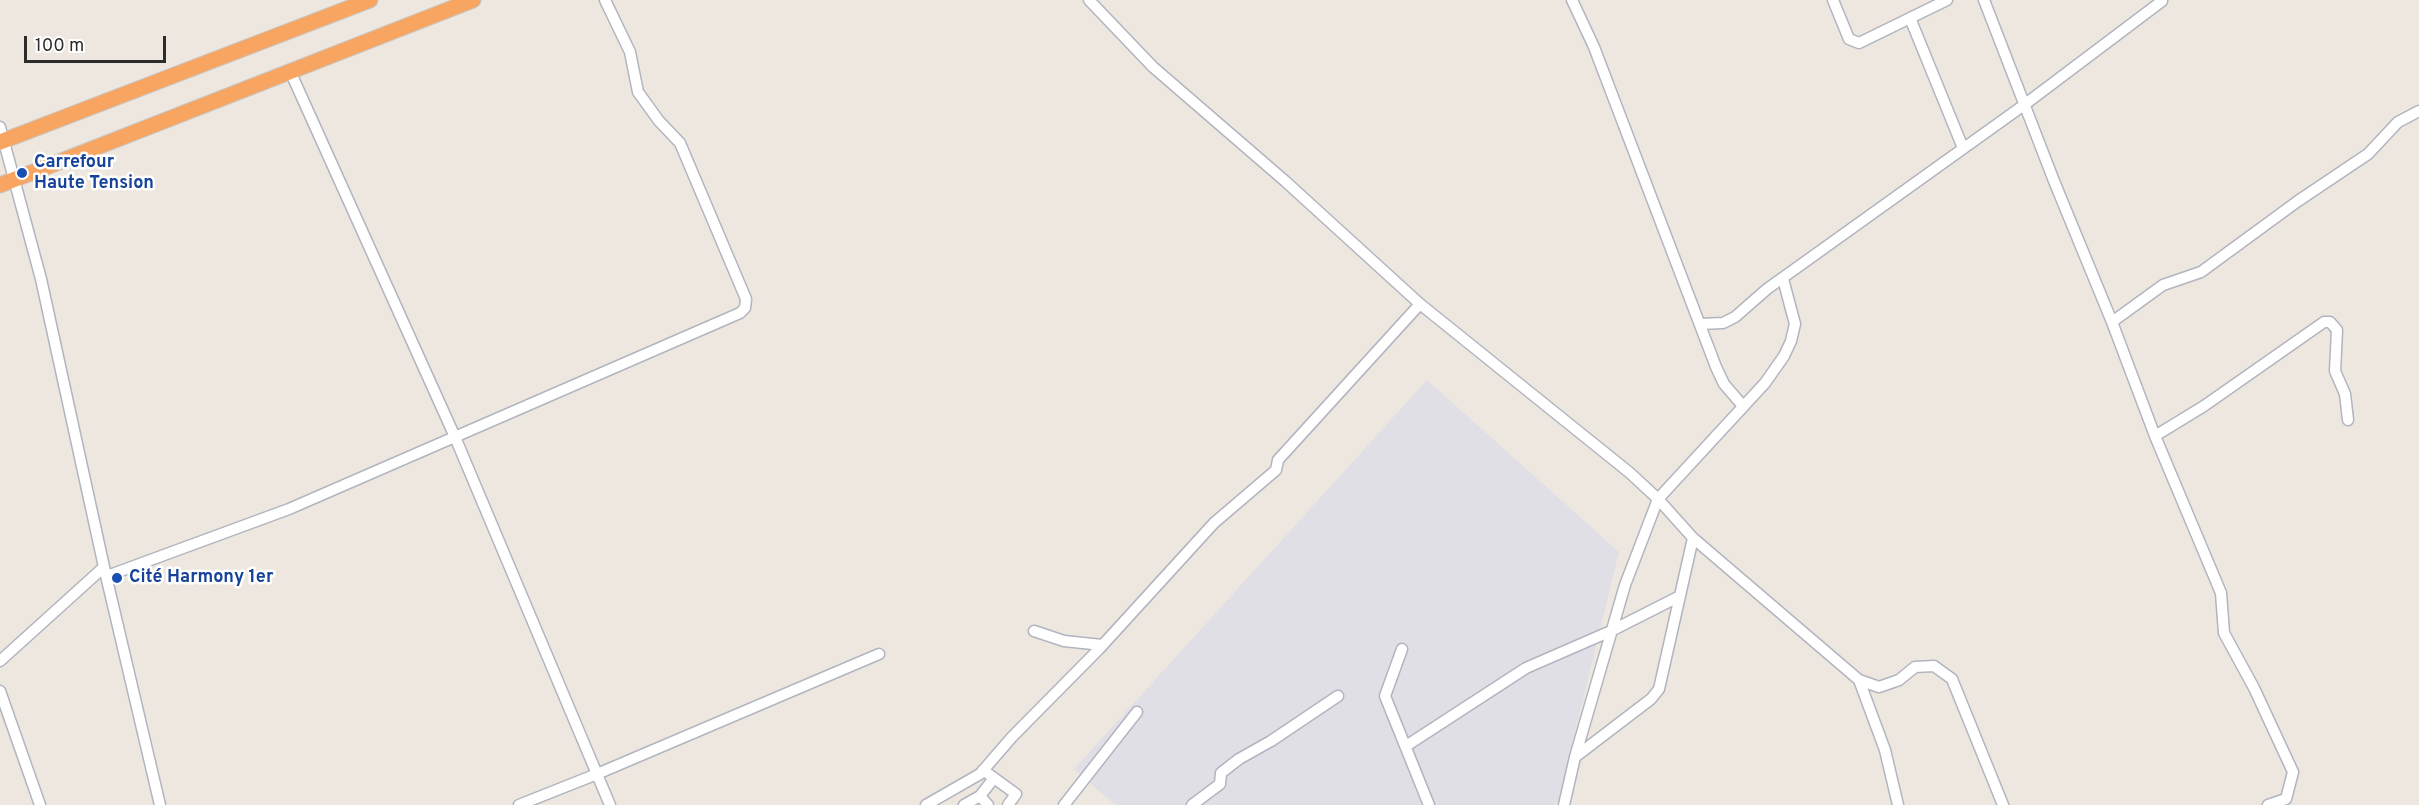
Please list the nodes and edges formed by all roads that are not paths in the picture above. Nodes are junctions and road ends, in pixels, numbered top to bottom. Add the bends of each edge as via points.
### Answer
1 (370, 0) edge
2 (473, 0) edge
3 (604, 0) edge
4 (1089, 0) edge
5 (1572, 0) edge
6 (1833, 0) edge
7 (1947, 0) edge
8 (1984, 0) edge
9 (2163, 1) edge
10 (1911, 18) junction
11 (290, 71) junction
12 (2024, 105) junction
13 (2419, 111) edge
14 (1, 137) edge
15 (1962, 148) junction
16 (7, 182) edge
17 (1783, 279) junction
18 (1420, 304) junction
19 (2112, 322) junction
20 (1700, 324) junction
21 (1743, 406) junction
22 (2348, 420) dead end
23 (2155, 436) junction
24 (455, 437) junction
25 (1658, 499) junction
26 (1693, 538) junction
27 (106, 572) junction
28 (1680, 596) junction
29 (1034, 631) dead end
30 (1611, 631) junction
31 (1102, 645) junction
32 (1402, 649) dead end
33 (879, 654) dead end
34 (0, 661) edge
35 (1859, 680) junction
36 (0, 691) edge
37 (1338, 696) dead end
38 (1137, 712) dead end
39 (1406, 746) junction
40 (1575, 757) junction
41 (983, 770) junction
42 (597, 774) junction
43 (994, 778) junction
44 (971, 802) edge
45 (40, 805) edge
46 (160, 805) edge
47 (519, 805) edge
48 (610, 805) edge
49 (926, 805) edge
50 (988, 805) edge
51 (1008, 805) edge
52 (1064, 805) edge
53 (1192, 805) edge
54 (1429, 805) edge
55 (1564, 805) edge
56 (1898, 805) edge
57 (2003, 805) edge
58 (2268, 805) edge

1 - 14 highway
2 - 11 highway
3 - 24 street via 630,52 638,92 680,143 746,299 745,308
4 - 18 street via 1153,67
5 - 20 street via 1594,47
6 - 10 street via 1853,42
7 - 10 street
8 - 12 street
9 - 12 street
10 - 15 street
11 - 16 highway
11 - 24 street
12 - 15 street
12 - 19 street
13 - 19 street via 2398,122 2368,154 2201,272 2163,285
14 - 16 street
15 - 17 street
16 - 27 street via 41,279
17 - 20 street via 1735,317 1723,323
17 - 21 street via 1794,332 1784,356
18 - 25 street
18 - 31 street via 1278,460 1276,470 1214,524
19 - 23 street
20 - 21 street via 1724,384
21 - 25 street
22 - 23 street via 2345,394 2335,371 2337,330 2330,322 2324,322
23 - 58 street via 2222,593 2224,633 2293,772 2286,799
24 - 27 street via 289,509
24 - 42 street
25 - 26 street
25 - 30 street
26 - 28 street
26 - 35 street
27 - 34 street
27 - 46 street
28 - 30 street
28 - 40 street via 1659,689
29 - 31 street via 1064,641
30 - 39 street via 1526,668
30 - 40 street
31 - 41 street
32 - 39 street via 1385,696
33 - 42 street
35 - 56 street via 1885,750
35 - 57 street via 1879,687 1899,680 1915,667 1934,666 1952,679
36 - 45 street
37 - 53 street via 1221,772 1220,784
38 - 52 street
39 - 54 street
40 - 55 street
41 - 43 street
41 - 49 street
42 - 47 street
42 - 48 street
43 - 44 street
43 - 51 street via 1016,794
44 - 50 street

